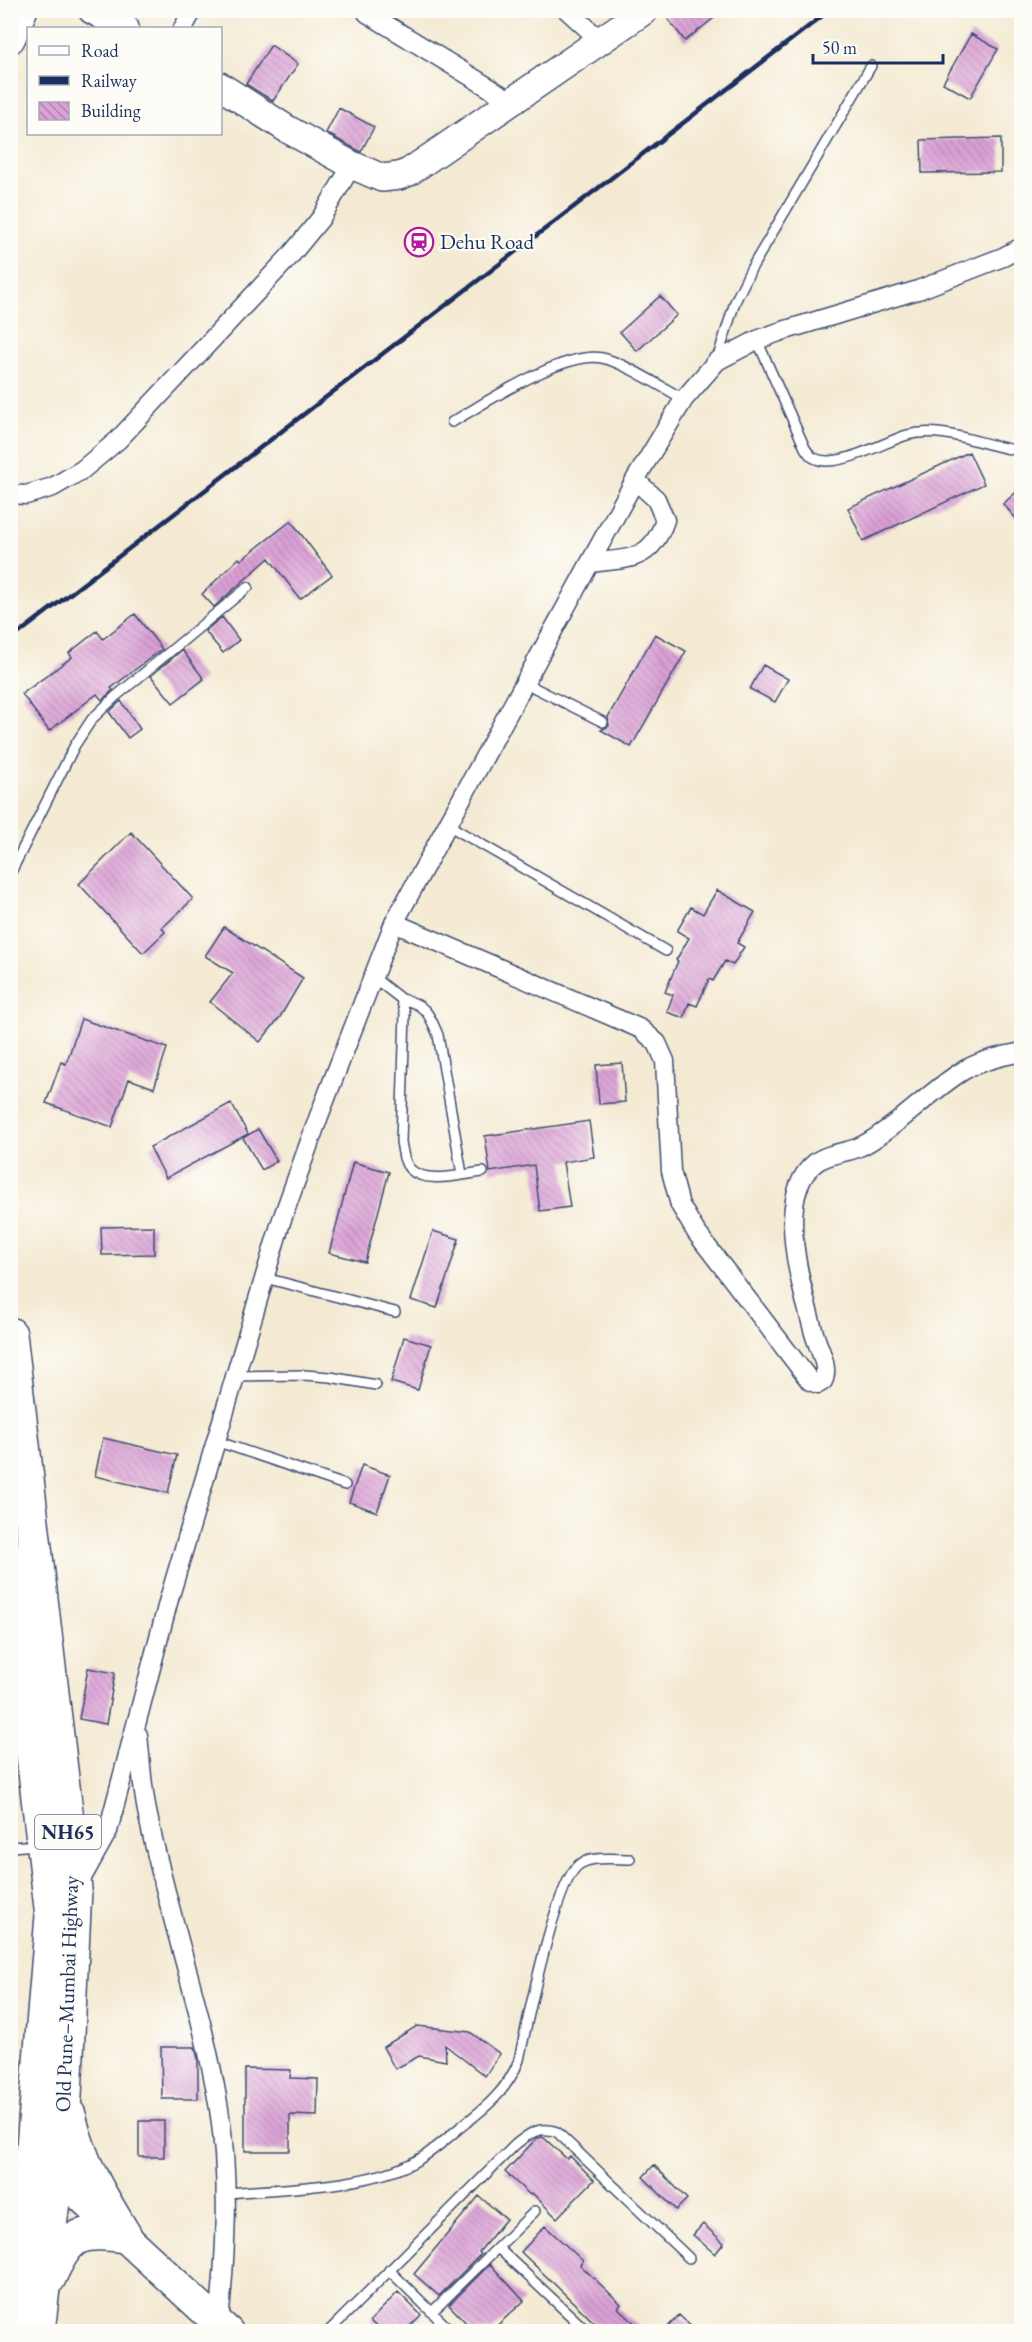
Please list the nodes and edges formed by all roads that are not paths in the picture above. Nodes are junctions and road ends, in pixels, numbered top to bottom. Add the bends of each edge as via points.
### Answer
1 (22, 10) edge
2 (92, 10) edge
3 (193, 10) edge
4 (567, 10) edge
5 (645, 10) edge
6 (367, 13) dead end
7 (123, 27) edge
8 (184, 27) edge
9 (10, 38) edge
10 (600, 40) junction
11 (871, 66) dead end
12 (222, 87) edge
13 (511, 101) junction
14 (352, 165) junction
15 (1022, 247) edge
16 (757, 340) junction
17 (717, 361) junction
18 (684, 399) junction
19 (452, 422) dead end
20 (1022, 451) edge
21 (635, 480) junction
22 (10, 494) edge
23 (590, 563) junction
24 (248, 587) dead end
25 (525, 683) junction
26 (603, 722) dead end
27 (448, 825) junction
28 (10, 874) edge
29 (394, 923) junction
30 (666, 951) dead end
31 (373, 977) junction
32 (401, 999) junction
33 (1022, 1052) edge
34 (483, 1172) dead end
35 (462, 1174) junction
36 (265, 1278) junction
37 (395, 1312) dead end
38 (10, 1334) edge
39 (236, 1376) junction
40 (376, 1385) dead end
41 (216, 1441) junction
42 (345, 1485) dead end
43 (10, 1560) edge
44 (136, 1724) junction
45 (43, 1844) junction
46 (10, 1847) edge
47 (630, 1859) dead end
48 (75, 1890) junction
49 (52, 1916) junction
50 (65, 2096) junction
51 (44, 2171) junction
52 (227, 2193) junction
53 (535, 2211) dead end
54 (125, 2235) junction
55 (498, 2248) junction
56 (689, 2258) dead end
57 (389, 2271) junction
58 (44, 2288) junction
59 (432, 2312) junction
60 (224, 2327) edge
61 (11, 2331) edge
62 (38, 2331) edge
63 (328, 2331) edge
64 (452, 2331) edge
65 (588, 2331) edge

1 - 9 main road
2 - 7 street
3 - 8 street
4 - 10 street
5 - 10 street
6 - 13 street
10 - 13 street
11 - 17 lane via 751,269 735,302
12 - 14 street
13 - 14 street via 409,172 382,178
14 - 22 street via 321,218 290,256 118,440 82,470 53,487 26,495
15 - 16 street via 918,290
16 - 17 street
16 - 20 lane via 813,458 840,460 909,434 936,433
17 - 18 street
18 - 19 lane via 602,358 578,359 556,365
18 - 21 street
21 - 23 street
21 - 23 street via 656,499 665,520 659,537 645,553
23 - 25 street
24 - 28 lane via 92,719
25 - 26 lane
25 - 27 street
27 - 29 street
27 - 30 lane
29 - 31 street
29 - 33 street via 641,1029 657,1043 665,1061 671,1171 680,1205 750,1305 810,1381 818,1384 826,1375 825,1368 794,1235 793,1204 802,1176 816,1161 858,1147 886,1131 962,1071
31 - 32 lane
31 - 36 street via 281,1222
32 - 35 lane via 424,1008 438,1035
32 - 35 lane via 405,1013 401,1142 404,1159 421,1176
34 - 35 lane
36 - 37 lane
36 - 39 street
38 - 48 highway, Old Pune–Mumbai Highway / NH65
39 - 40 lane via 313,1376
39 - 41 street
41 - 42 lane
41 - 44 street
43 - 45 highway, Old Pune–Mumbai Highway / NH65
44 - 48 street via 108,1831
44 - 52 street via 147,1815 187,1964 219,2110
45 - 46 lane
45 - 49 highway, Old Pune–Mumbai Highway / NH65
47 - 52 lane via 589,1861 578,1864 571,1874 561,1894 514,2073 479,2113 416,2161 389,2173 356,2181
48 - 49 street
48 - 50 highway, Old Pune–Mumbai Highway / NH65
49 - 51 highway, Old Pune–Mumbai Highway / NH65
50 - 51 highway, Old Pune–Mumbai Highway / NH65
50 - 54 highway via 84,2164
51 - 54 main road via 74,2190
51 - 58 highway, Old Pune–Mumbai Highway / NH65
51 - 61 highway, Old Pune–Mumbai Highway / NH65
52 - 60 street
53 - 55 lane
54 - 58 highway via 91,2232 77,2237 64,2247
54 - 60 main road
55 - 59 lane
55 - 65 lane
56 - 57 lane via 557,2132 545,2128 533,2131 516,2144
57 - 59 lane
57 - 63 lane
58 - 62 highway, Old Pune–Mumbai Highway / NH65
59 - 64 lane

